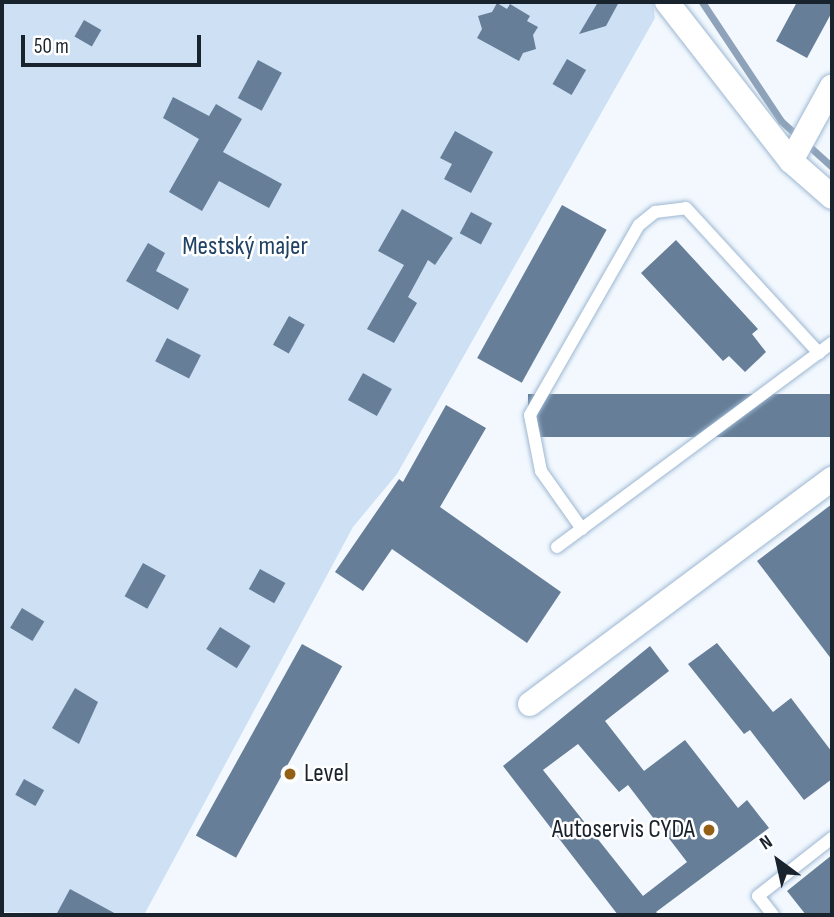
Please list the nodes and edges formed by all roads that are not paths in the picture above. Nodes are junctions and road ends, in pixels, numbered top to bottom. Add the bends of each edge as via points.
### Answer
1 (667, 2) edge
2 (832, 86) edge
3 (791, 161) junction
4 (832, 197) edge
5 (832, 343) edge
6 (819, 353) junction
7 (832, 478) edge
8 (582, 530) junction
9 (557, 547) dead end
10 (530, 704) dead end
11 (832, 838) edge
12 (773, 915) edge

1 - 3 street
2 - 3 street
3 - 4 street
5 - 6 lane
6 - 8 lane
6 - 8 lane via 686,208 655,212 639,225 530,415 541,471
7 - 10 street
8 - 9 lane
11 - 12 lane via 758,896

